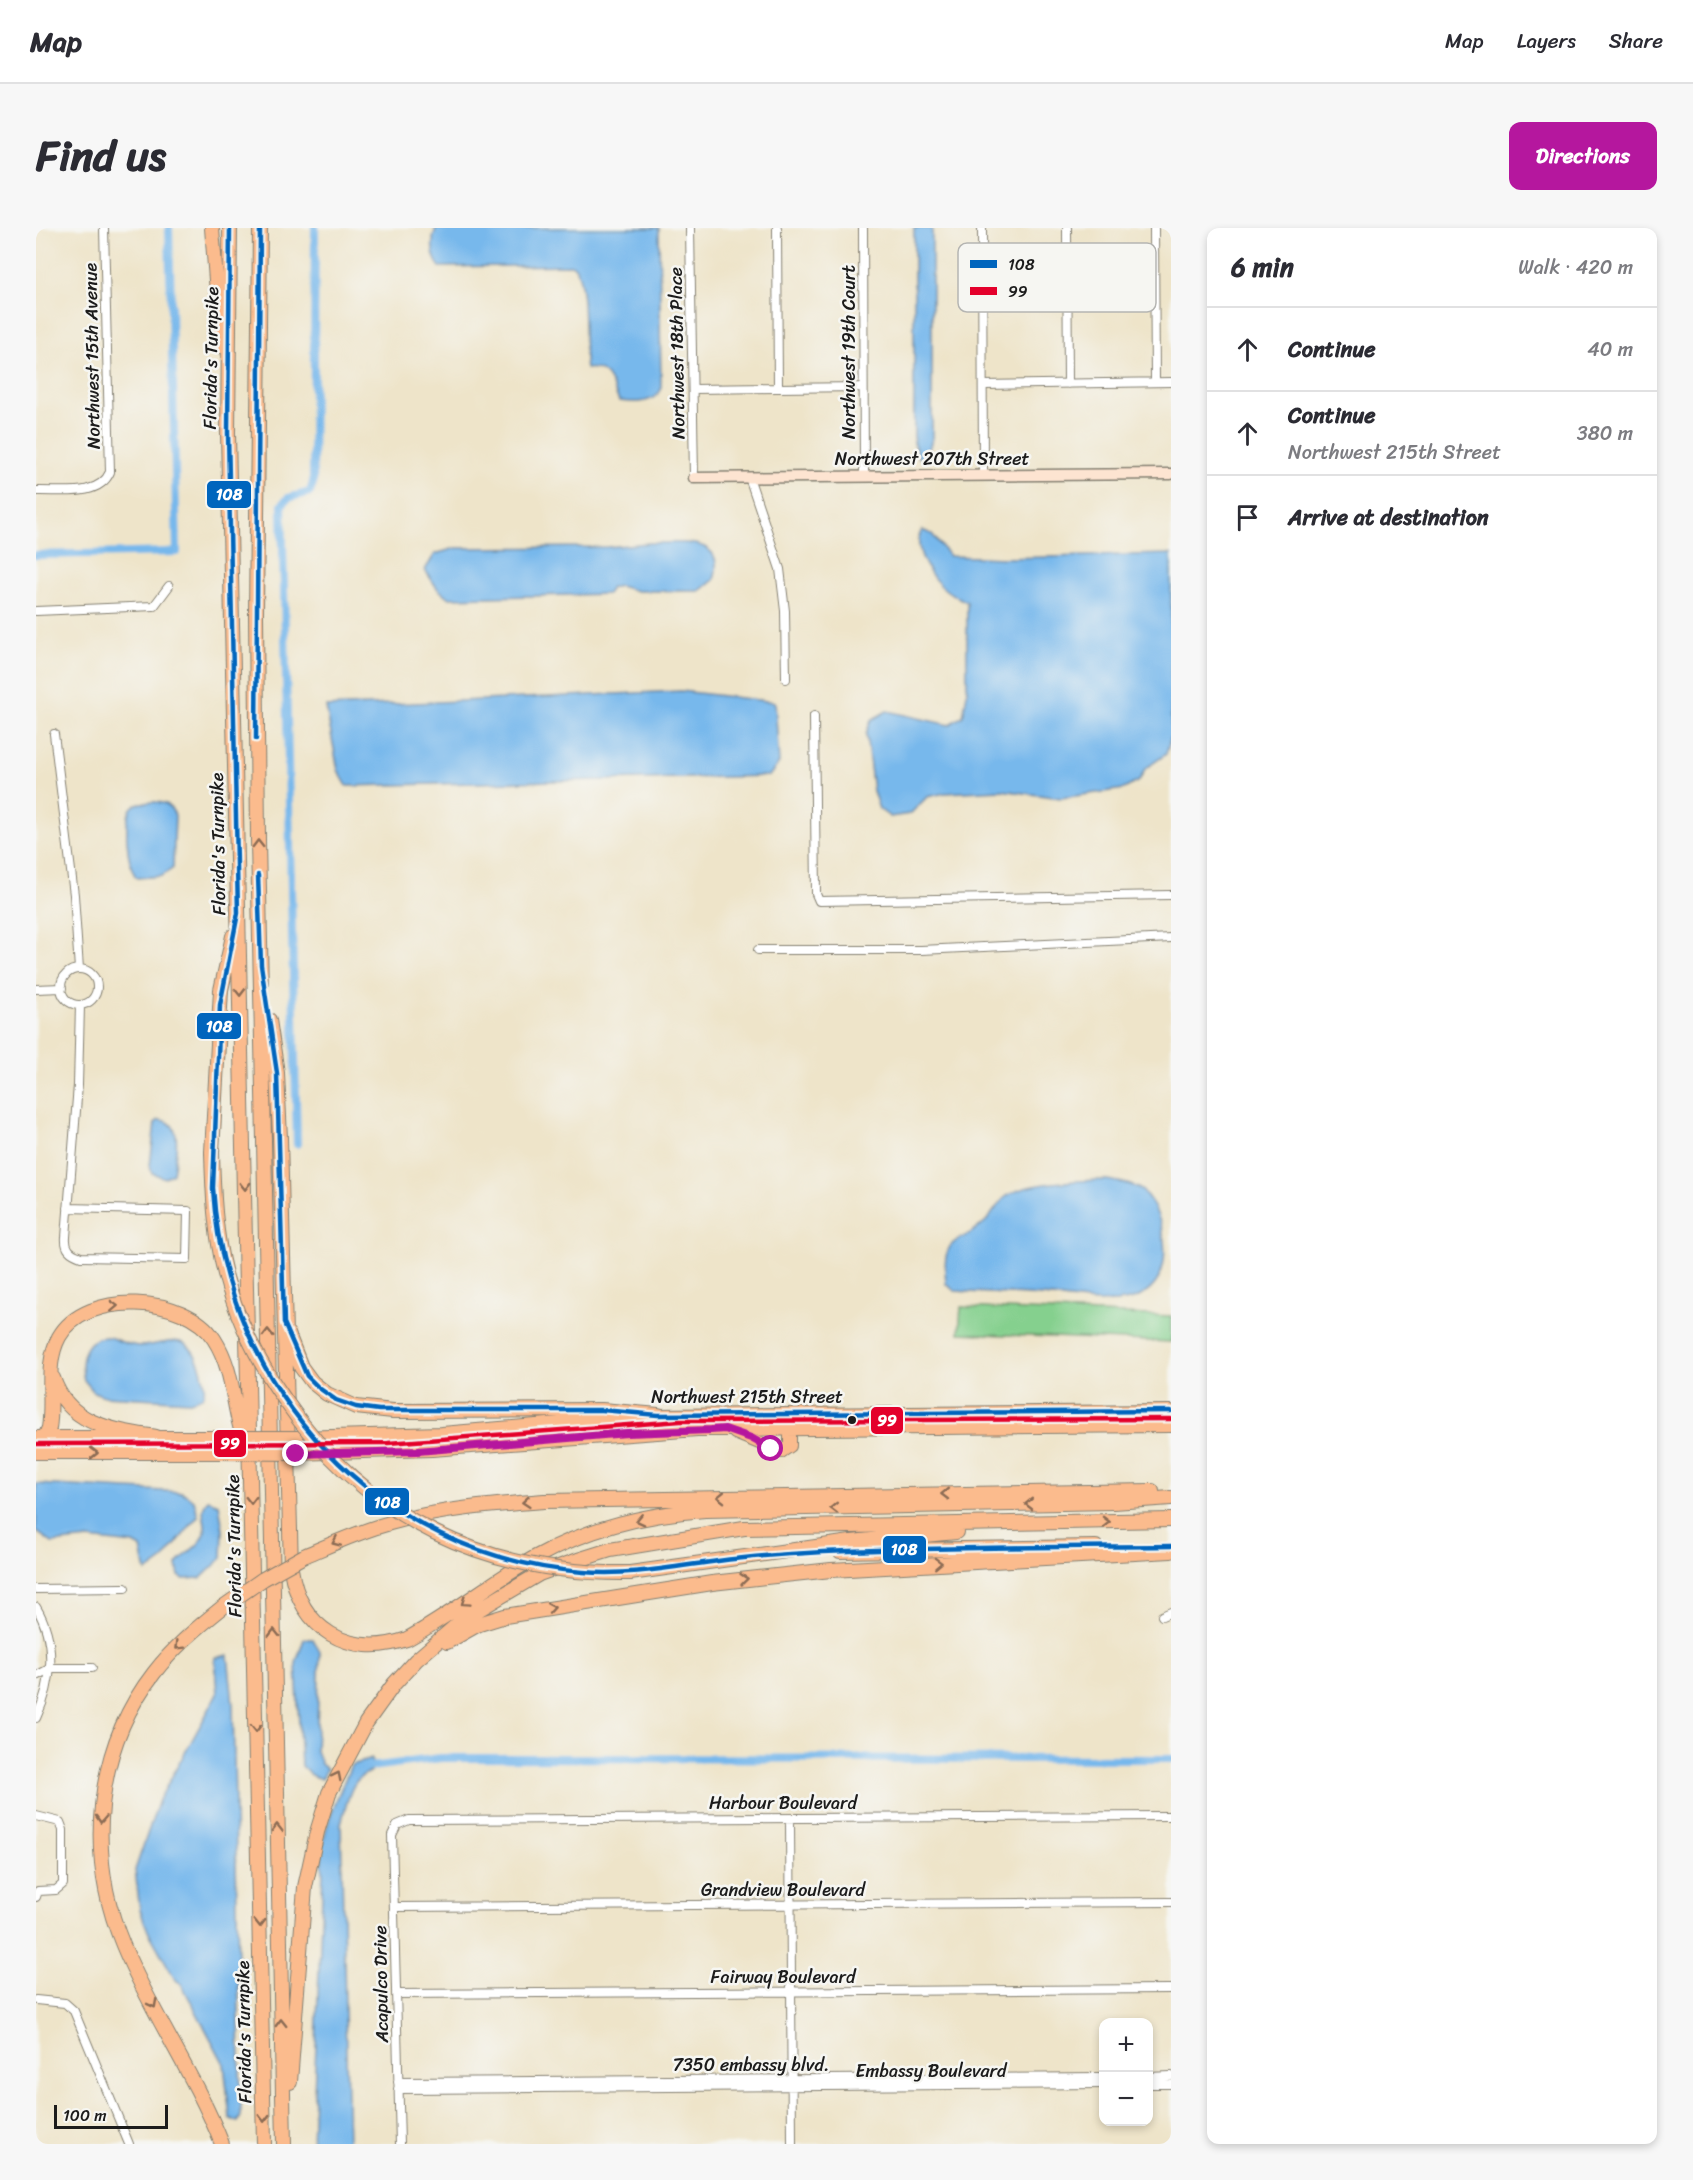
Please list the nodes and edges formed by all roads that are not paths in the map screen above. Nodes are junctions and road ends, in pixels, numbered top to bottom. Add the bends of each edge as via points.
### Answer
1 (104, 228) edge
2 (212, 228) edge
3 (230, 228) edge
4 (260, 228) edge
5 (265, 228) edge
6 (690, 228) edge
7 (777, 228) edge
8 (863, 228) edge
9 (982, 228) edge
10 (1067, 228) edge
11 (1154, 228) edge
12 (982, 243) edge
13 (1067, 243) edge
14 (1154, 243) edge
15 (261, 257) junction
16 (984, 312) edge
17 (1068, 312) edge
18 (1155, 312) edge
19 (1155, 382) junction
20 (1171, 382) edge
21 (1068, 384) junction
22 (985, 385) junction
23 (863, 387) junction
24 (778, 388) junction
25 (693, 389) junction
26 (228, 433) junction
27 (1171, 474) edge
28 (864, 475) junction
29 (983, 475) junction
30 (749, 477) junction
31 (694, 478) joint
32 (36, 491) edge
33 (169, 586) dead end
34 (36, 611) edge
35 (786, 679) dead end
36 (814, 716) dead end
37 (54, 734) dead end
38 (1171, 895) edge
39 (238, 913) junction
40 (1171, 938) edge
41 (758, 950) dead end
42 (261, 965) junction
43 (80, 969) junction
44 (62, 988) junction
45 (36, 989) edge
46 (80, 1005) junction
47 (68, 1208) junction
48 (284, 1323) junction
49 (52, 1373) junction
50 (1171, 1411) edge
51 (657, 1415) junction
52 (1171, 1426) edge
53 (725, 1429) junction
54 (790, 1429) junction
55 (156, 1437) junction
56 (39, 1439) edge
57 (36, 1453) edge
58 (250, 1456) junction
59 (1171, 1490) edge
60 (1171, 1498) edge
61 (1171, 1520) edge
62 (1047, 1523) junction
63 (1171, 1548) edge
64 (766, 1555) junction
65 (125, 1587) dead end
66 (36, 1589) edge
67 (36, 1607) edge
68 (1171, 1612) edge
69 (1162, 1616) dead end
70 (51, 1668) junction
71 (92, 1668) dead end
72 (36, 1676) edge
73 (36, 1718) edge
74 (355, 1743) junction
75 (36, 1816) edge
76 (1171, 1816) edge
77 (790, 1819) junction
78 (397, 1825) joint
79 (36, 1898) edge
80 (1171, 1902) edge
81 (792, 1905) junction
82 (395, 1907) junction
83 (1171, 1989) edge
84 (791, 1992) junction
85 (396, 1994) junction
86 (36, 2000) edge
87 (1171, 2076) edge
88 (1099, 2077) edge
89 (1153, 2077) edge
90 (792, 2083) junction
91 (1099, 2084) edge
92 (1153, 2084) edge
93 (1171, 2084) edge
94 (398, 2086) junction
95 (129, 2144) edge
96 (222, 2144) edge
97 (264, 2144) edge
98 (285, 2144) edge
99 (400, 2144) edge
100 (792, 2144) edge

1 - 32 street, Northwest 15th Avenue via 110,472 97,488
2 - 26 highway
3 - 26 highway, Florida's Turnpike
4 - 15 highway, Florida's Turnpike
5 - 15 highway
6 - 25 street, Northwest 18th Place
7 - 24 street
8 - 23 street, Northwest 19th Court
9 - 12 street
10 - 13 street
11 - 14 street
42 -> 15 highway, Florida's Turnpike via 256,668
16 - 22 street
17 - 21 street
18 - 19 street
19 - 20 street
19 - 21 street
21 - 22 street
22 - 29 street
23 - 24 street
23 - 28 street, Northwest 19th Court
24 - 25 street
25 - 31 street, Northwest 18th Place
26 - 39 highway, Florida's Turnpike
27 - 29 street, Northwest 207th Street
28 - 29 street, Northwest 207th Street
28 - 30 street, Northwest 207th Street
30 - 31 street, Northwest 207th Street
30 - 35 street via 780,569 786,611
33 - 34 street via 153,606
36 - 38 street via 819,901
37 - 43 street
39 -> 58 highway, Florida's Turnpike
39 - 64 highway, bridge via 222,990 212,1152 215,1215 225,1274 263,1368 324,1453 381,1502 417,1524 481,1551 530,1565 630,1573
40 - 41 street via 921,950
42 - 48 highway via 277,1073
98 -> 42 highway, Florida's Turnpike
43 - 44 street via 66,976
43 - 46 street via 93,976 98,987 93,999
44 - 45 street
44 - 46 street via 66,1000
46 - 47 street
47 - 47 street via 188,1211 187,1259 72,1254 65,1244
48 - 51 highway via 307,1376 327,1394 356,1407 393,1411 602,1410
60 -> 48 highway via 705,1510 662,1515 593,1532 554,1548 407,1639 376,1646 354,1643 330,1633 310,1617 292,1579
49 - 55 highway via 62,1399 84,1419 115,1430
49 - 56 highway via 50,1422
49 -> 58 highway via 58,1340 72,1320 86,1311 111,1305 155,1305 181,1311 205,1326 224,1357 240,1430
50 - 51 main road, Northwest 215th Street
51 - 55 main road, Northwest 215th Street, bridge via 442,1433
52 - 54 main road, Northwest 215th Street
53 - 54 main road, Northwest 215th Street
53 - 54 main road via 781,1452 790,1446
57 -> 53 main road, Northwest 215th Street, bridge via 418,1451 627,1433
55 - 56 main road, Northwest 215th Street
58 -> 97 highway, Florida's Turnpike
59 -> 96 highway, bridge via 545,1501 470,1508 389,1523 347,1537 304,1556 223,1607 164,1660 132,1706 111,1758 100,1830 104,1881 118,1933
62 -> 61 highway
62 - 64 highway via 1014,1530 851,1542
62 - 74 highway via 744,1528 610,1550 578,1560 539,1574 466,1617 394,1684
63 - 64 highway
74 -> 63 highway via 409,1677 438,1649 479,1624 506,1616 712,1583 831,1570
65 - 66 street
67 - 70 street via 45,1622
68 - 69 street
70 - 71 street
70 - 72 street
70 - 73 street via 48,1692
98 -> 74 highway via 305,1887 329,1793
75 - 79 street via 60,1822 63,1830 63,1884 56,1890 38,1891
76 - 77 street, Harbour Boulevard
77 - 78 street, Harbour Boulevard via 409,1820
77 - 81 street
78 - 82 street, Acapulco Drive via 393,1835
80 - 81 street, Grandview Boulevard
81 - 82 street, Grandview Boulevard
81 - 84 street
82 - 85 street, Acapulco Drive
83 - 84 street, Fairway Boulevard
84 - 85 street, Fairway Boulevard
84 - 90 street
85 - 94 street, Acapulco Drive
86 - 95 street via 65,2002 74,2011
87 - 89 street
88 - 90 street, 7350 embassy blvd.
90 - 91 street, Embassy Boulevard
90 - 94 street, Embassy Boulevard
90 - 100 street
92 - 93 street
94 - 99 street, Acapulco Drive

